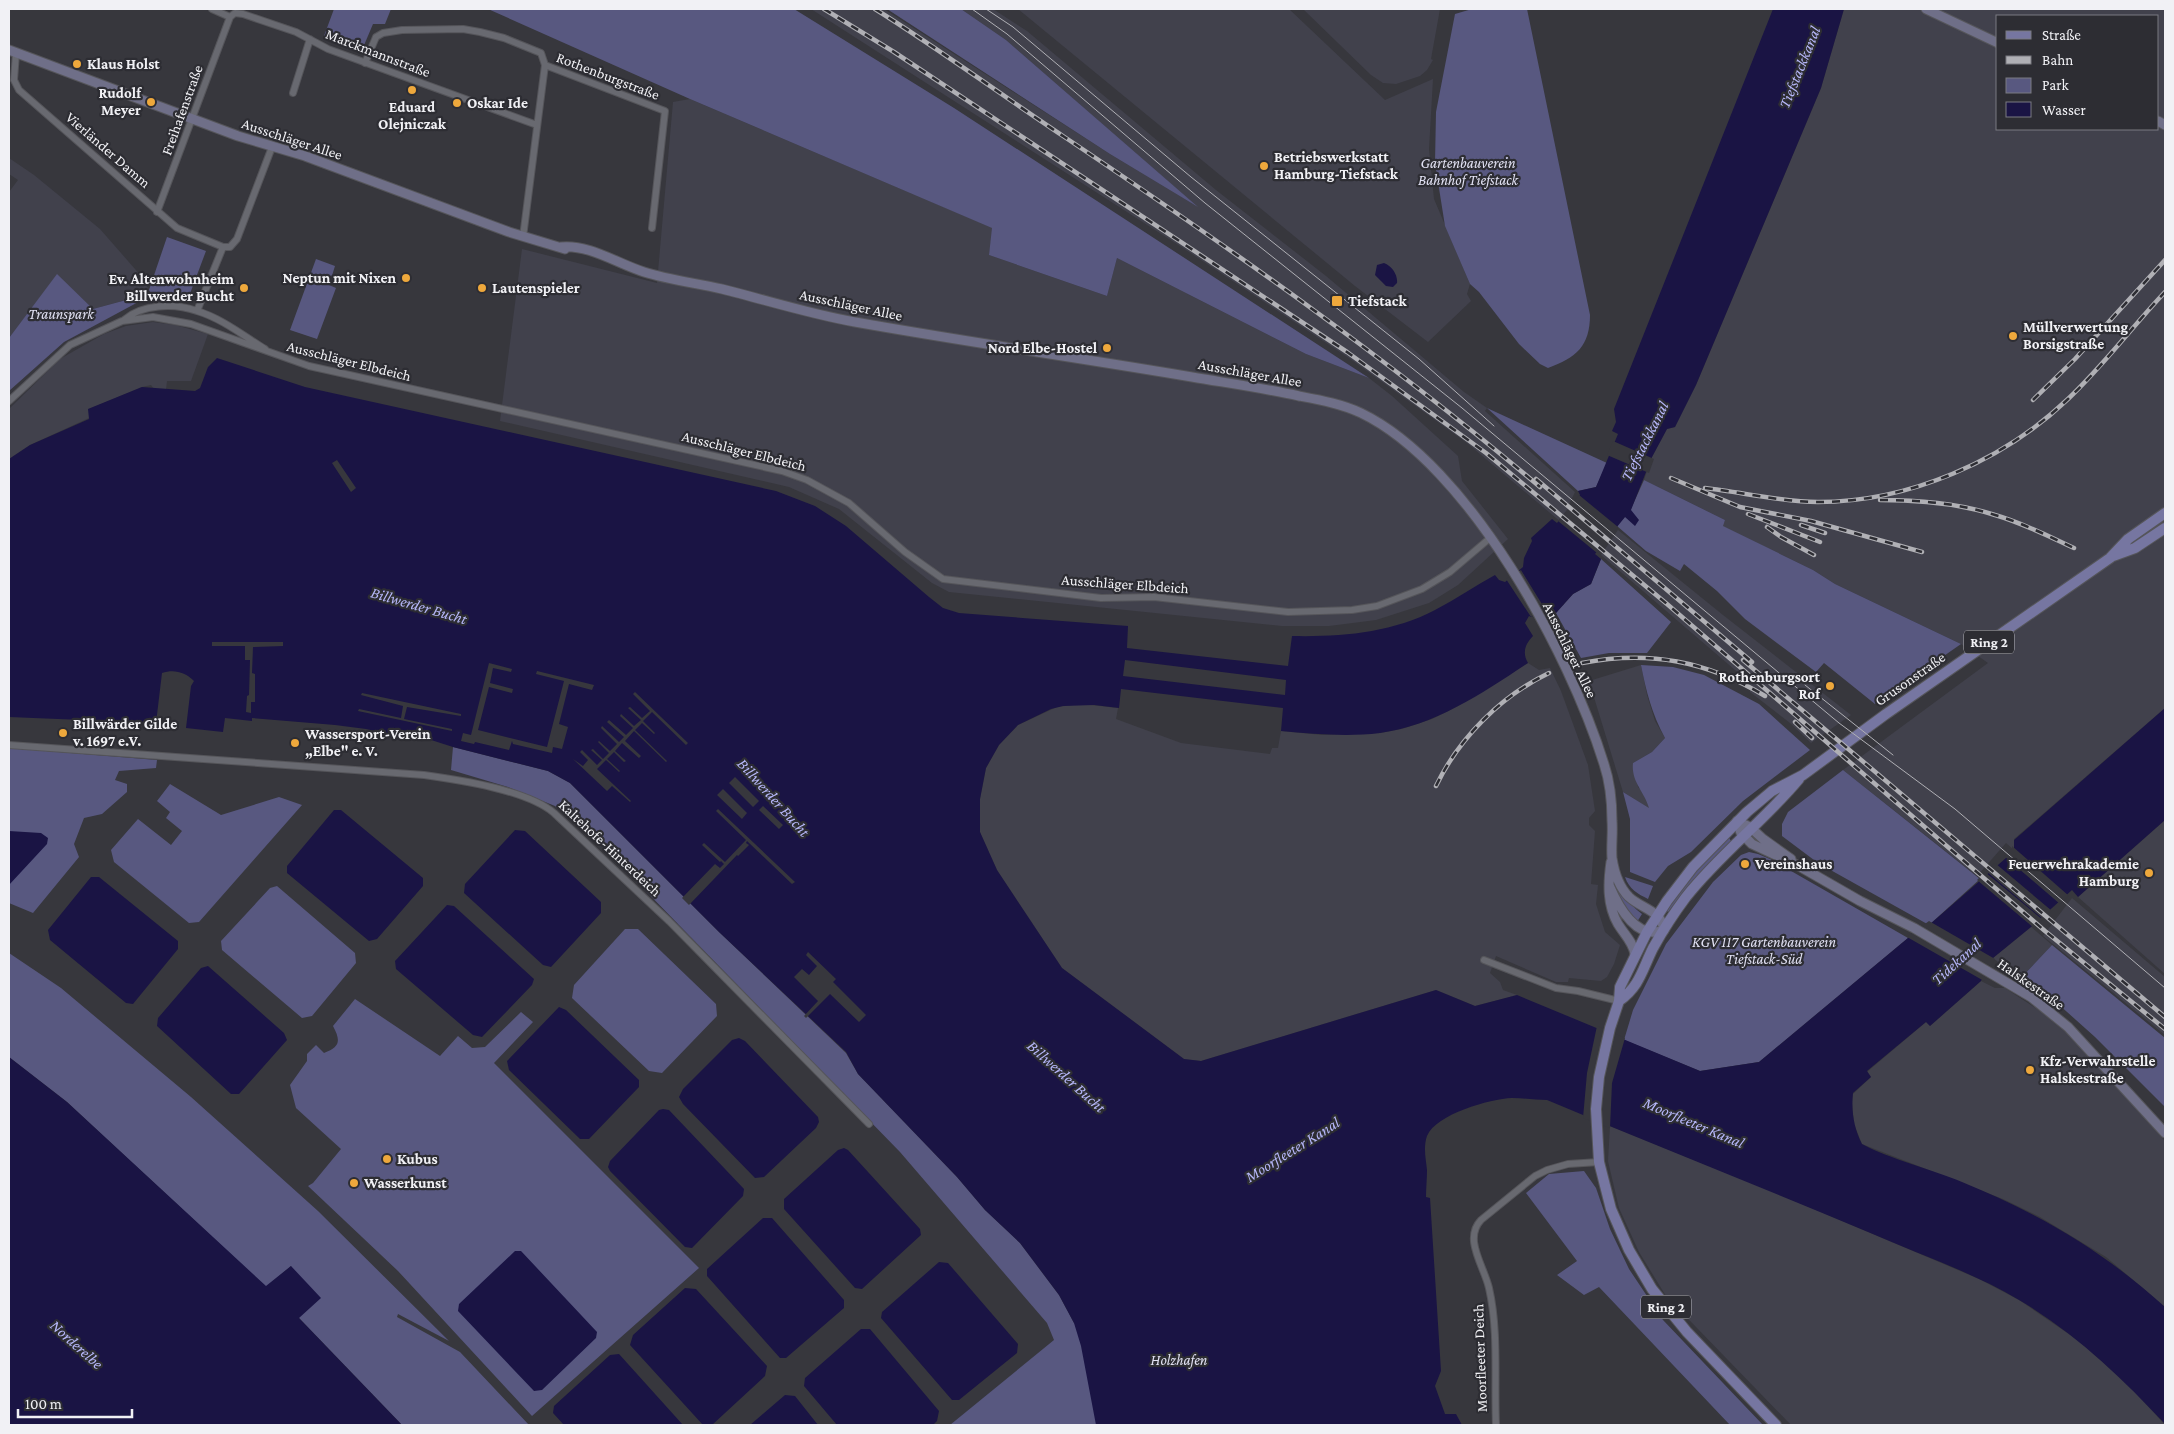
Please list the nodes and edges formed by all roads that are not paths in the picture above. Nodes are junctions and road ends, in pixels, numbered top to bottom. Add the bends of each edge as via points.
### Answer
1 (212, 9) edge
2 (1926, 9) edge
3 (230, 16) junction
4 (310, 39) junction
5 (1996, 42) edge
6 (12, 51) edge
7 (365, 63) junction
8 (544, 65) junction
9 (293, 93) dead end
10 (192, 118) junction
11 (537, 125) junction
12 (272, 147) junction
13 (157, 212) junction
14 (652, 228) dead end
15 (523, 237) junction
16 (223, 247) junction
17 (197, 311) junction
18 (122, 321) junction
19 (274, 355) junction
20 (9, 401) edge
21 (2165, 513) edge
22 (2165, 528) edge
23 (1490, 538) junction
24 (2110, 558) junction
25 (9, 745) edge
26 (1803, 775) junction
27 (1737, 821) junction
28 (1752, 828) junction
29 (1743, 837) junction
30 (1612, 857) junction
31 (1799, 866) junction
32 (1609, 885) junction
33 (1657, 915) junction
34 (1664, 930) junction
35 (1647, 932) junction
36 (1635, 954) junction
37 (1484, 960) dead end
38 (1619, 1001) junction
39 (869, 1124) dead end
40 (2165, 1133) edge
41 (1598, 1162) junction
42 (1496, 1425) edge
43 (1776, 1425) edge

1 - 3 street, Marckmannstraße
2 - 5 street
3 - 4 street, Marckmannstraße via 242,14
3 - 10 street, Freihafenstraße
4 - 7 street, Marckmannstraße
4 - 9 street
6 - 10 street, Ausschläger Allee
6 - 13 street, Vierländer Damm via 14,80 19,90
7 - 8 street, Rothenburgstraße via 376,37 383,33 463,29 504,38 539,51
7 - 11 street, Marckmannstraße
8 - 11 street, Rothenburgstraße
8 - 14 street, Rothenburgstraße via 665,111
10 - 12 street, Ausschläger Allee
10 - 13 street, Freihafenstraße
11 - 15 street, Rothenburgstraße
12 - 15 street, Ausschläger Allee via 305,156
12 - 16 street via 237,239 230,248
13 - 16 street, Vierländer Damm via 178,228
15 - 23 street, Ausschläger Allee via 674,280 853,322 1255,387 1346,407 1374,420 1417,452 1447,483
16 - 17 street
17 - 18 street via 151,307 133,312
17 - 19 street
18 - 19 street, Ausschläger Elbdeich via 152,317 179,321
18 - 20 street, Ausschläger Elbdeich via 70,345
19 - 23 street, Ausschläger Elbdeich via 474,404 782,471 849,502 905,552 943,579 1101,598 1154,597 1315,613 1377,606 1422,589 1450,572
21 - 24 main road, Grusonstraße / Ring 2 via 2128,539
22 - 24 main road, Grusonstraße / Ring 2 via 2134,548
23 - 30 street, Ausschläger Allee via 1538,613 1570,675 1604,766 1612,808
24 - 26 main road, Grusonstraße / Ring 2
25 - 39 street, Kaltehofe-Hinterdeich via 424,774 536,801 554,813 669,921
26 - 27 main road, Grusonstraße / Ring 2 via 1772,792
26 - 28 main road, Grusonstraße / Ring 2
27 - 28 street, Halskestraße
27 - 29 street
27 - 33 main road, Grusonstraße / Ring 2 via 1693,867
28 - 29 main road, Grusonstraße / Ring 2
28 - 31 street, Halskestraße
29 - 31 street, Halskestraße
29 - 34 main road, Grusonstraße / Ring 2 via 1686,897
30 - 32 street, Ausschläger Allee
30 - 33 street, Ausschläger Allee via 1615,872 1627,895
31 - 40 street, Halskestraße via 1914,928 2031,997 2061,1021
32 - 35 street via 1628,917
32 - 36 street, Ausschläger Allee via 1613,914
33 - 34 street
33 - 35 main road, Grusonstraße / Ring 2
34 - 35 street
34 - 38 main road, Ring 2 via 1633,991
35 - 36 main road, Ring 2
36 - 38 main road, Ring 2 via 1620,987
37 - 38 street via 1556,988
38 - 41 main road, Ring 2 via 1599,1077 1596,1110
41 - 42 street, Moorfleeter Deich via 1560,1166 1535,1176 1475,1227 1473,1241 1486,1277 1492,1311
41 - 43 main road, Ring 2 via 1611,1209 1629,1250 1652,1288 1687,1332

